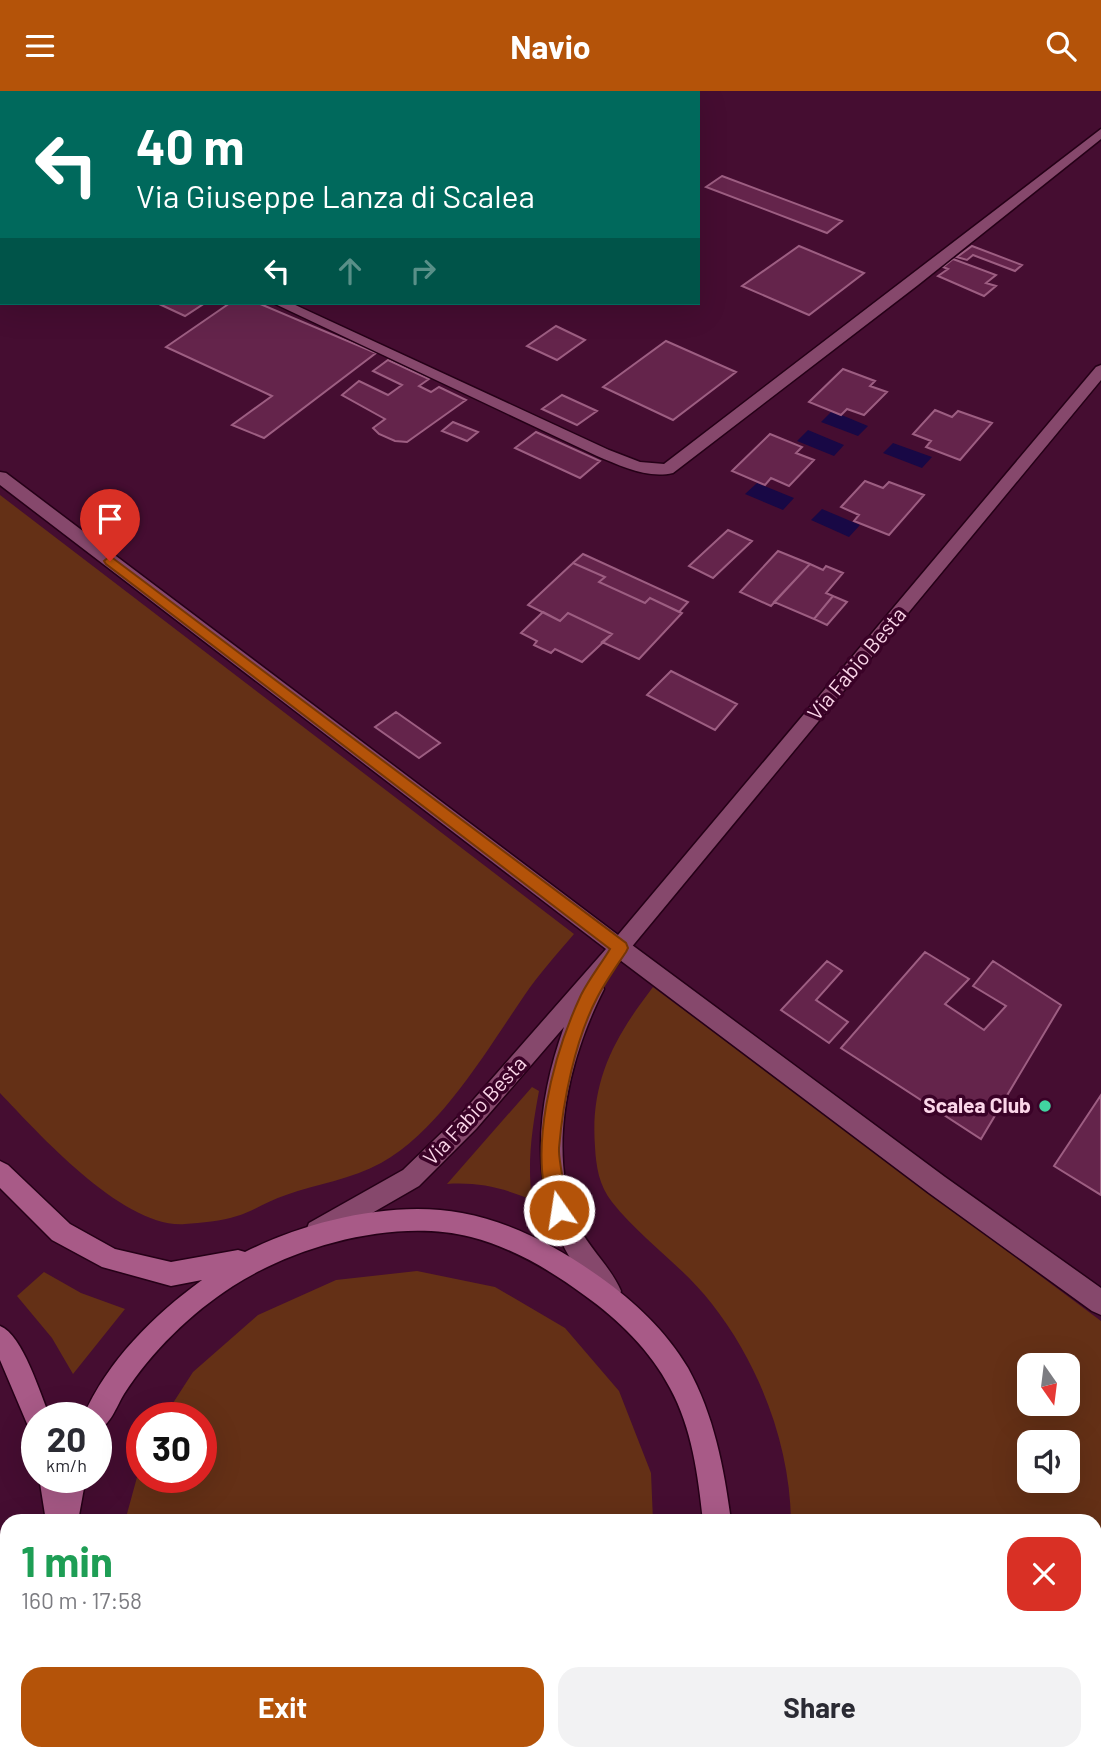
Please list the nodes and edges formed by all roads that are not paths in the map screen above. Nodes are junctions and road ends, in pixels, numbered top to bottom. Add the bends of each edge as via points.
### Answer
1 (1101, 133) edge
2 (284, 305) edge
3 (1101, 370) edge
4 (0, 477) edge
5 (616, 952) junction
6 (0, 1172) edge
7 (312, 1235) junction
8 (268, 1253) junction
9 (1101, 1303) edge
10 (624, 1308) junction
11 (0, 1338) edge
12 (31, 1402) edge
13 (104, 1402) edge
14 (54, 1493) edge
15 (69, 1493) edge
16 (57, 1514) edge
17 (65, 1514) edge
18 (715, 1514) edge

1 - 2 street via 667,469 638,467 603,453
3 - 5 street, Via Fabio Besta
4 - 5 street
5 - 7 street, Via Fabio Besta via 440,1152 411,1178
5 - 9 street
5 - 10 street, Via Fabio Besta via 589,996 573,1036 550,1150 551,1176 572,1241
6 - 8 street via 61,1232 111,1259 171,1274
7 - 8 street
7 - 10 street via 371,1224 422,1221 469,1225 535,1250
8 - 13 street via 219,1280 172,1318
10 - 18 street via 661,1349 680,1380 709,1462
11 - 12 street
14 - 16 street
15 - 17 street

